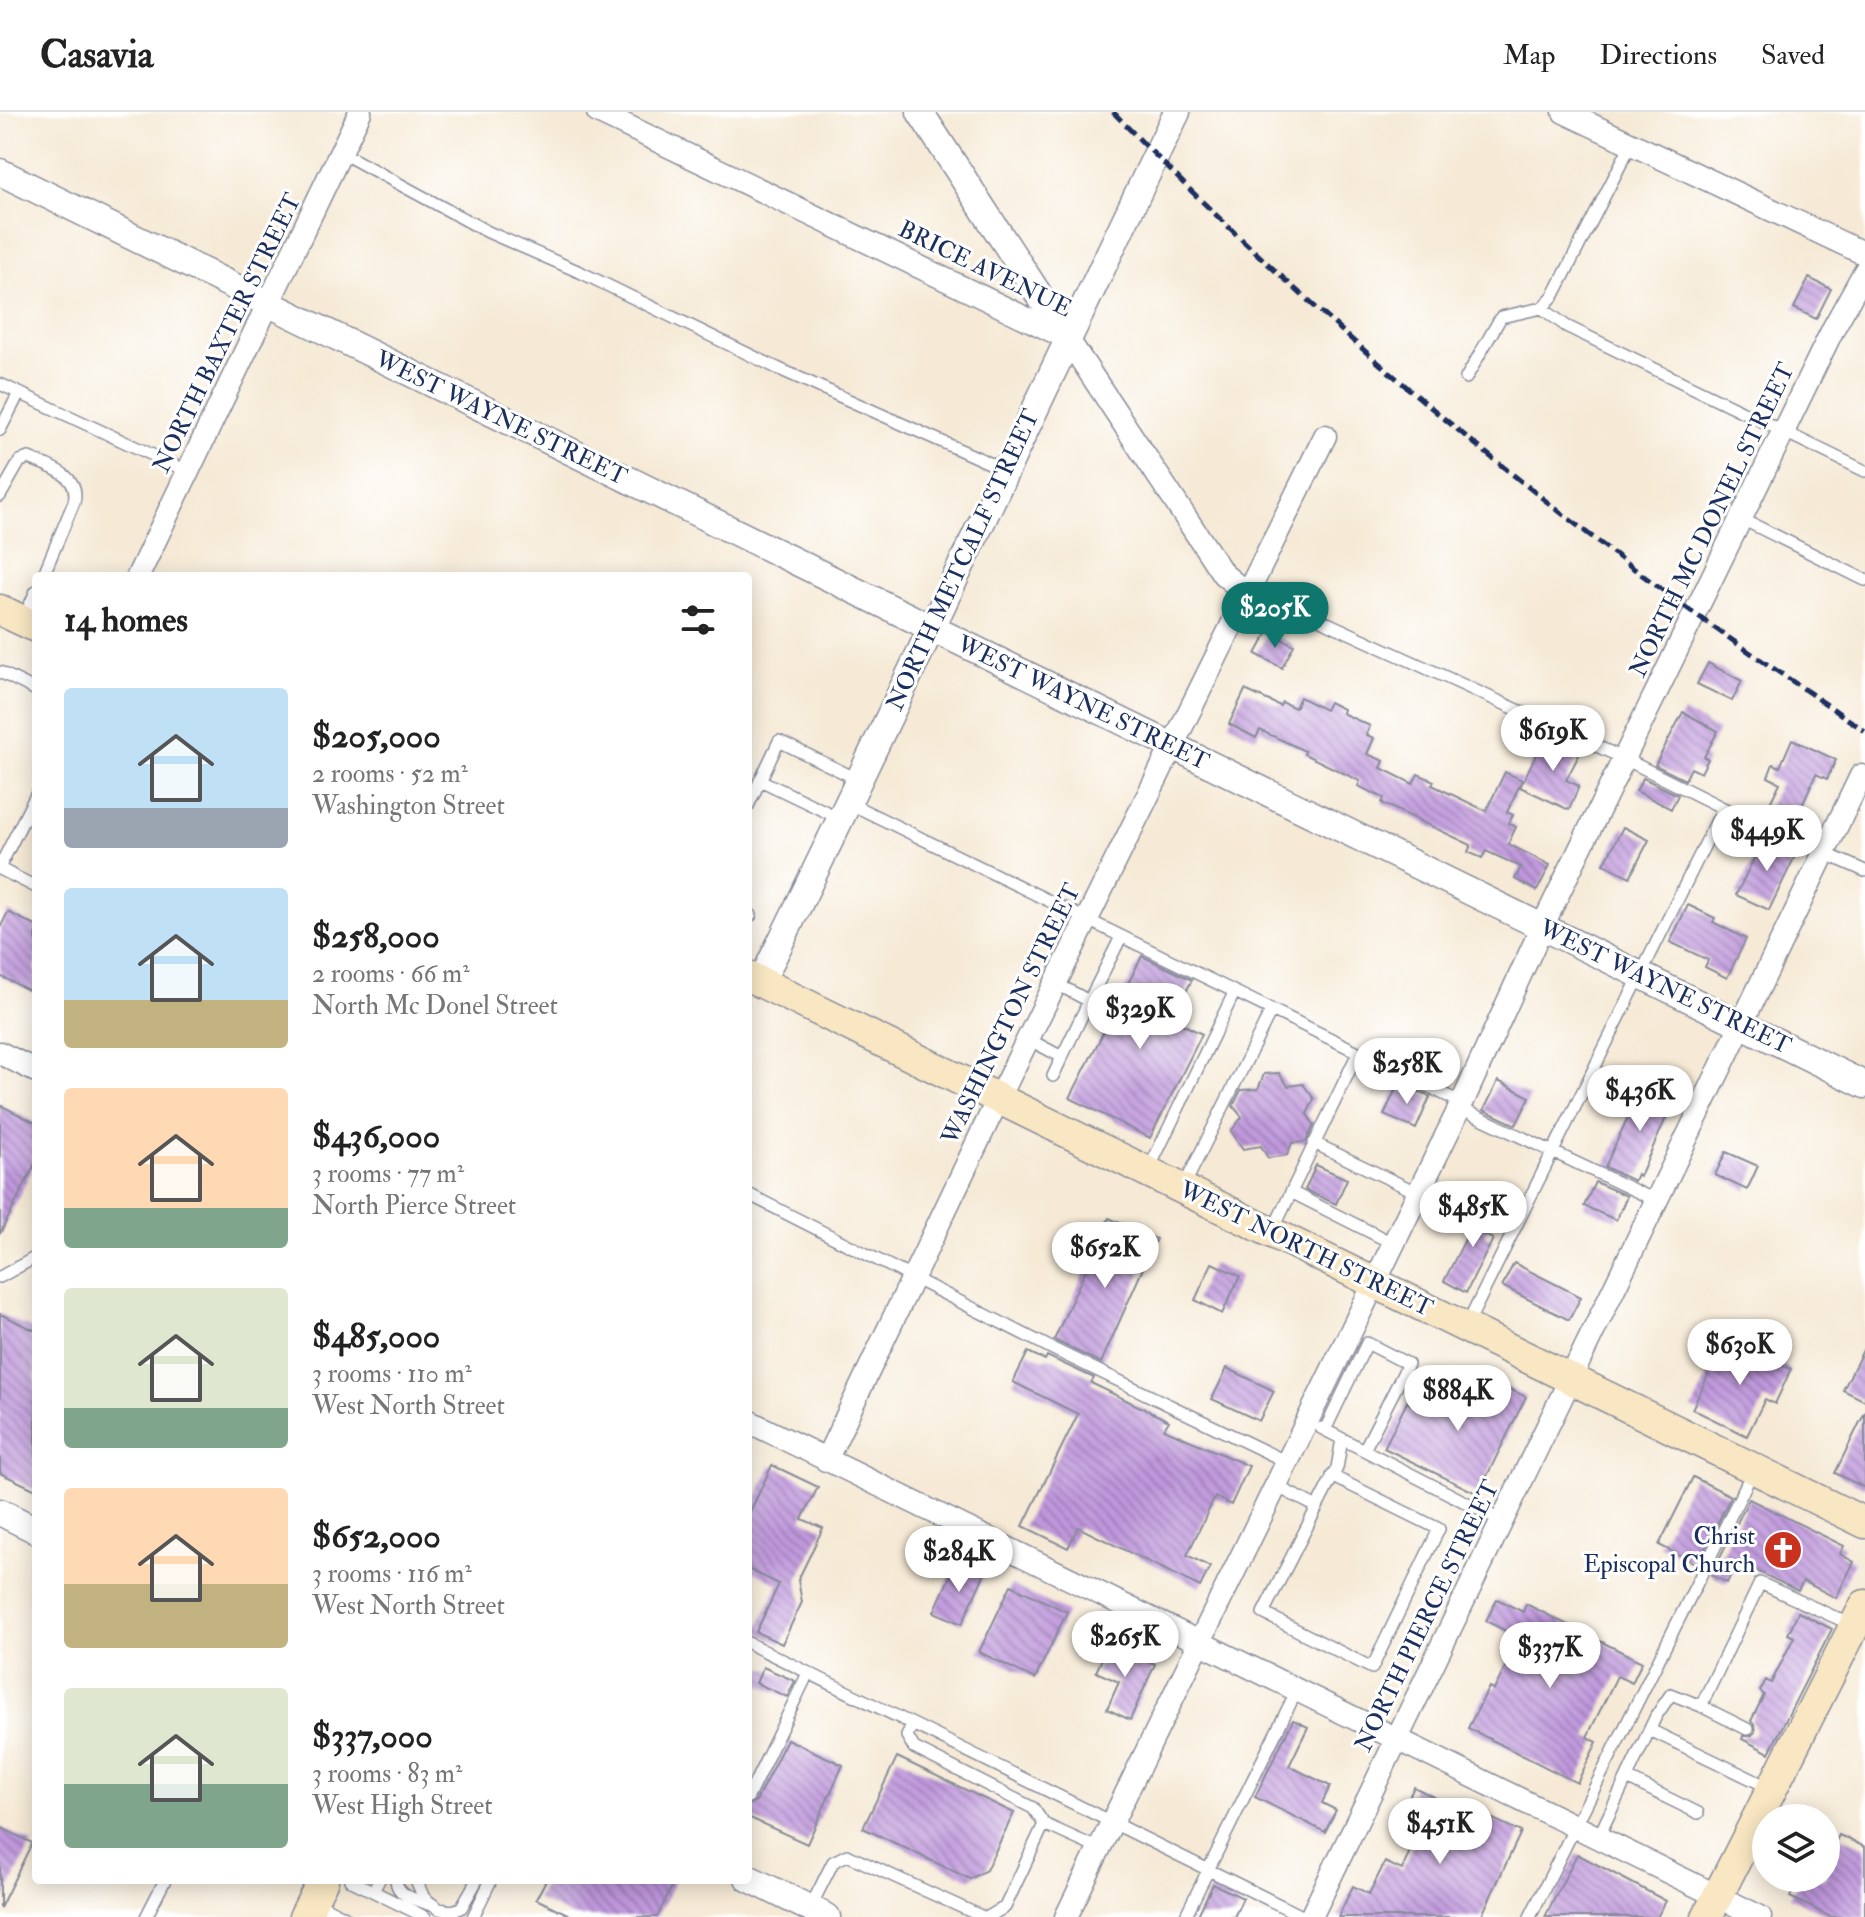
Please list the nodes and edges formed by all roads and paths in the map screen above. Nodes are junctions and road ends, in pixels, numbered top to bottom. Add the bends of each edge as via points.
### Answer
1 (360, 112) edge
2 (598, 112) edge
3 (920, 112) edge
4 (1177, 112) edge
5 (1564, 112) edge
6 (1631, 144) junction
7 (342, 153) junction
8 (0, 172) edge
9 (1865, 254) edge
10 (1865, 271) edge
11 (270, 305) junction
12 (1542, 308) junction
13 (1067, 338) junction
14 (1466, 378) dead end
15 (0, 384) edge
16 (19, 393) junction
17 (0, 430) edge
18 (1782, 433) junction
19 (1325, 436) dead end
20 (1005, 470) junction
21 (1865, 471) edge
22 (190, 472) junction
23 (0, 496) edge
24 (1742, 519) junction
25 (45, 572) edge
26 (140, 572) edge
27 (1865, 580) edge
28 (1246, 593) junction
29 (32, 598) edge
30 (20, 619) edge
31 (931, 628) junction
32 (0, 672) edge
33 (32, 688) edge
34 (1172, 746) junction
35 (1625, 759) junction
36 (1861, 776) dead end
37 (760, 780) junction
38 (752, 797) edge
39 (850, 800) junction
40 (32, 803) edge
41 (1723, 808) junction
42 (1825, 851) junction
43 (0, 867) edge
44 (1865, 871) edge
45 (32, 885) edge
46 (1086, 920) junction
47 (1542, 927) junction
48 (1121, 937) junction
49 (1640, 975) junction
50 (1055, 983) junction
51 (752, 988) edge
52 (1234, 993) junction
53 (1089, 1001) junction
54 (1271, 1011) junction
55 (1742, 1024) junction
56 (1028, 1039) junction
57 (0, 1053) edge
58 (1358, 1053) junction
59 (1062, 1057) junction
60 (32, 1069) edge
61 (1053, 1076) dead end
62 (1865, 1085) edge
63 (999, 1099) junction
64 (1461, 1105) junction
65 (1314, 1143) junction
66 (1553, 1151) junction
67 (1148, 1172) junction
68 (1183, 1188) junction
69 (1291, 1192) junction
70 (1418, 1193) junction
71 (752, 1196) edge
72 (1657, 1201) junction
73 (1272, 1232) junction
74 (1394, 1244) junction
75 (32, 1259) edge
76 (913, 1276) junction
77 (0, 1277) edge
78 (1375, 1283) junction
79 (1466, 1327) junction
80 (1571, 1379) junction
81 (752, 1423) edge
82 (1316, 1426) junction
83 (1342, 1439) junction
84 (1364, 1450) junction
85 (826, 1460) junction
86 (1287, 1462) junction
87 (1754, 1468) junction
88 (1332, 1476) junction
89 (1276, 1486) junction
90 (1317, 1507) junction
91 (0, 1512) edge
92 (1502, 1521) junction
93 (1865, 1523) edge
94 (32, 1528) edge
95 (1860, 1615) edge
96 (1200, 1643) junction
97 (752, 1645) edge
98 (808, 1673) junction
99 (1297, 1690) junction
100 (1701, 1706) junction
101 (912, 1724) junction
102 (1747, 1729) dead end
103 (1650, 1730) junction
104 (1397, 1739) junction
105 (1627, 1778) junction
106 (752, 1789) edge
107 (1772, 1789) junction
108 (1698, 1813) dead end
109 (1112, 1823) junction
110 (1044, 1824) junction
111 (1575, 1826) junction
112 (1598, 1838) junction
113 (1099, 1849) junction
114 (1208, 1870) junction
115 (752, 1880) edge
116 (163, 1884) edge
117 (396, 1884) edge
118 (418, 1884) edge
119 (475, 1884) edge
120 (489, 1884) edge
121 (376, 1886) edge
122 (313, 1899) edge
123 (1712, 1906) edge
124 (439, 1909) junction
125 (819, 1913) edge
126 (146, 1917) edge
127 (345, 1917) edge
128 (425, 1917) edge
129 (473, 1917) edge
130 (986, 1917) edge
131 (1066, 1917) edge
132 (1185, 1917) edge
133 (1304, 1917) edge
134 (1311, 1917) edge
135 (1530, 1917) edge
136 (1760, 1917) edge

1 - 7 street, NORTH BAXTER STREET
2 - 13 street, BRICE AVENUE
3 - 13 street
4 - 13 street, NORTH METCALF STREET
5 - 6 street
6 - 9 street
6 - 12 lane via 1554,295
7 - 11 street, NORTH BAXTER STREET
7 - 20 lane via 488,232
8 - 11 street, WEST WAYNE STREET
10 - 18 street, NORTH MC DONEL STREET
11 - 22 street, NORTH BAXTER STREET
11 - 31 street, WEST WAYNE STREET
12 - 14 lane via 1501,317
12 - 18 lane via 1566,326
13 - 20 street, NORTH METCALF STREET
13 - 28 street, BRICE AVENUE via 1223,574
15 - 16 lane
16 - 17 lane
16 - 22 lane
18 - 21 lane
18 - 24 street, NORTH MC DONEL STREET
19 - 28 street, WASHINGTON STREET
20 - 31 street, NORTH METCALF STREET
22 - 26 street, NORTH BAXTER STREET
23 - 25 lane via 20,461 29,458 75,484 74,502
24 - 27 lane
24 - 35 street, NORTH MC DONEL STREET
28 - 34 street, WASHINGTON STREET
28 - 35 lane via 1264,594
29 - 30 lane
31 - 34 street, WEST WAYNE STREET
31 - 39 street, NORTH METCALF STREET
32 - 33 lane
34 - 46 street, WASHINGTON STREET
34 - 47 street, WEST WAYNE STREET
35 - 41 lane
35 - 47 street, NORTH MC DONEL STREET
36 - 42 street, NORTH PIERCE STREET
37 - 38 lane
37 - 39 lane
37 - 39 lane via 779,741
39 - 46 lane
39 - 51 street, NORTH METCALF STREET
40 - 43 lane
41 - 42 lane
41 - 49 lane
42 - 44 lane
42 - 55 street, NORTH PIERCE STREET
43 - 45 lane
46 - 48 lane
46 - 50 street, WASHINGTON STREET
47 - 49 street, WEST WAYNE STREET
47 - 64 street, NORTH MC DONEL STREET
48 - 52 lane
48 - 53 lane
49 - 55 street, WEST WAYNE STREET
49 - 66 lane
50 - 53 lane
50 - 56 street, WASHINGTON STREET
51 - 63 main road, WEST NORTH STREET
52 - 54 lane
52 - 67 lane
53 - 59 lane
54 - 58 lane
54 - 68 lane
55 - 62 street, WEST WAYNE STREET
55 - 72 street, NORTH PIERCE STREET
56 - 59 lane
56 - 63 street, WASHINGTON STREET
57 - 60 street
58 - 64 lane
58 - 65 lane
59 - 61 lane
63 - 67 main road, WEST NORTH STREET
63 - 76 street, WASHINGTON STREET
64 - 66 lane
64 - 70 street, NORTH MC DONEL STREET
65 - 69 lane
65 - 70 lane
66 - 72 lane
66 - 79 lane
67 - 68 main road, WEST NORTH STREET
68 - 73 main road, WEST NORTH STREET
69 - 73 lane
69 - 74 lane
70 - 74 street, NORTH MC DONEL STREET
71 - 76 lane
72 - 80 street, NORTH PIERCE STREET
73 - 78 main road, WEST NORTH STREET
74 - 78 street, NORTH MC DONEL STREET
75 - 77 lane
76 - 85 street, WASHINGTON STREET
76 - 86 lane
78 - 79 main road, WEST NORTH STREET
78 - 82 street, NORTH MC DONEL STREET
79 - 80 main road, WEST NORTH STREET
80 - 87 main road, WEST NORTH STREET
80 - 92 street, NORTH PIERCE STREET
81 - 85 street
82 - 83 lane
82 - 84 lane via 1367,1343 1408,1364
82 - 86 street, NORTH MC DONEL STREET
83 - 84 lane
83 - 88 lane
84 - 92 lane
85 - 96 street
86 - 89 street, NORTH MC DONEL STREET
87 - 93 main road, WEST NORTH STREET
87 - 111 lane
88 - 90 lane
88 - 90 lane via 1439,1529 1372,1668 1263,1613
89 - 90 lane
89 - 96 street, NORTH MC DONEL STREET
91 - 94 street
92 - 104 street, NORTH PIERCE STREET
95 - 100 lane via 1760,1583
95 - 107 main road via 1786,1749
96 - 99 street
96 - 109 street, NORTH MC DONEL STREET
97 - 98 lane
98 - 101 lane
98 - 106 lane
99 - 104 street
99 - 114 lane
100 - 102 lane
100 - 103 lane via 1671,1694
101 - 109 lane
101 - 110 lane via 907,1736 914,1748 1033,1808
103 - 105 lane
103 - 107 lane
104 - 111 street
104 - 134 street, NORTH PIERCE STREET
105 - 108 lane
105 - 112 lane
107 - 123 main road
109 - 113 street, NORTH MC DONEL STREET
109 - 114 lane
110 - 113 lane
110 - 130 lane via 1005,1907
111 - 112 street
111 - 135 lane
112 - 123 street
113 - 131 street, NORTH MC DONEL STREET
114 - 132 lane
114 - 133 lane
115 - 125 street
116 - 126 lane
117 - 124 lane via 402,1893
118 - 124 lane via 424,1898
119 - 124 lane via 461,1908
120 - 129 lane
121 - 128 lane
122 - 127 lane
123 - 136 street
125 - 130 lane via 833,1862 847,1855

